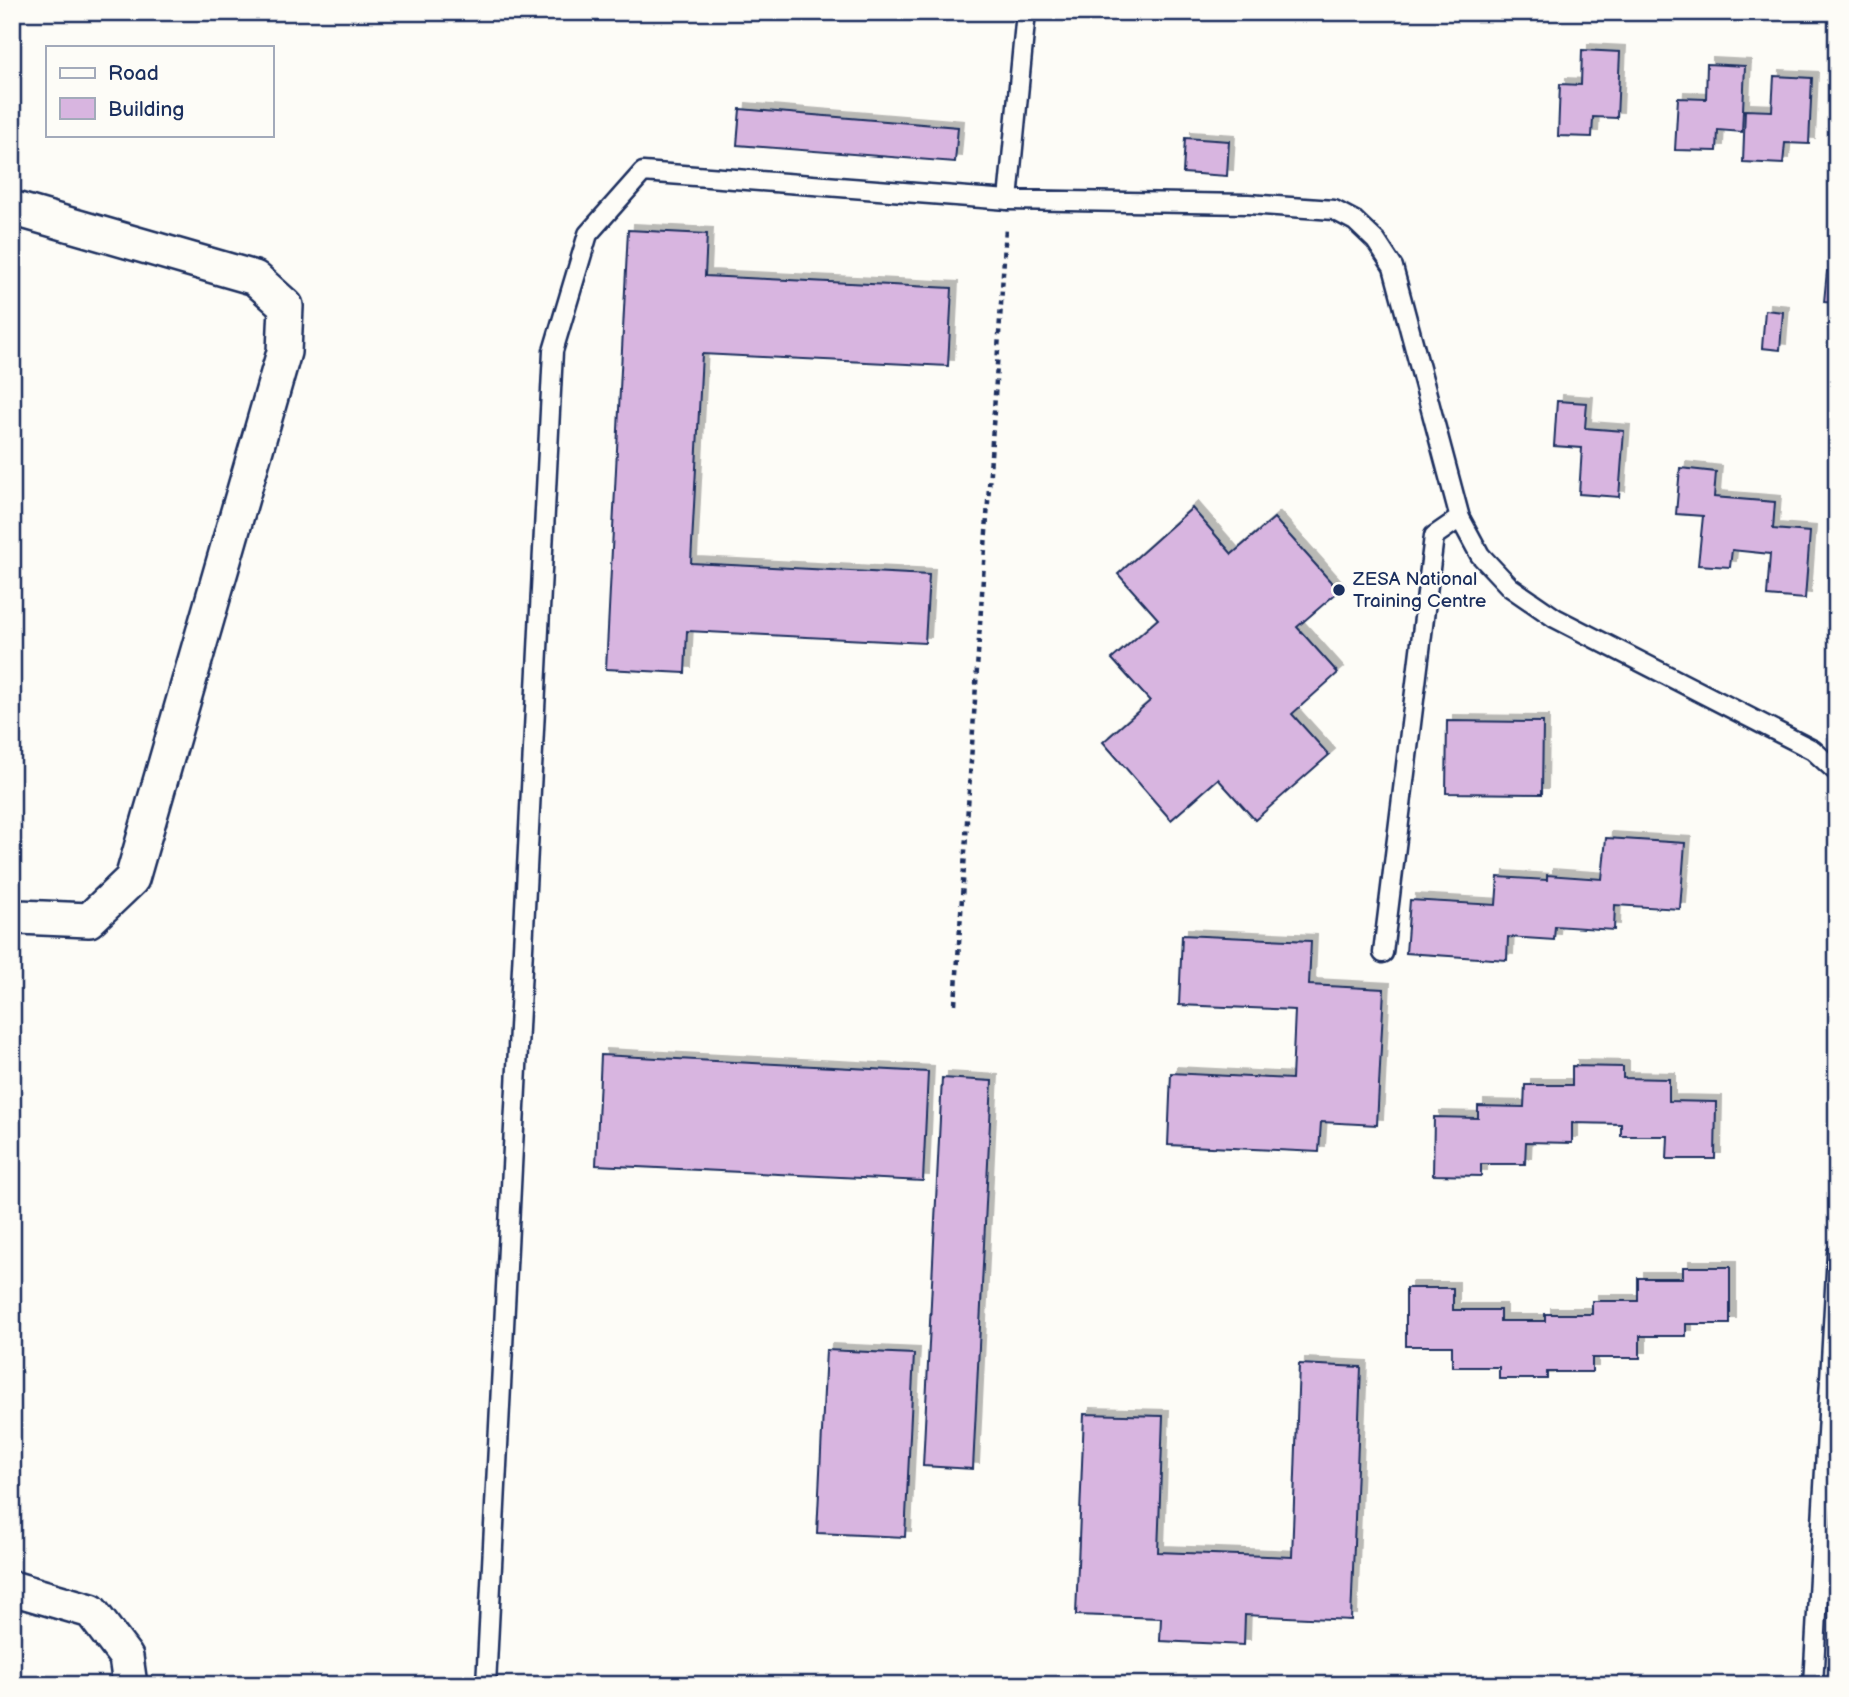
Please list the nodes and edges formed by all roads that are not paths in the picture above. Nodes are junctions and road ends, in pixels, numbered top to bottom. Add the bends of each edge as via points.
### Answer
1 (1026, 12) edge
2 (1008, 200) junction
3 (12, 208) edge
4 (1460, 517) junction
5 (1837, 772) edge
6 (12, 915) edge
7 (1382, 953) dead end
8 (1837, 1253) edge
9 (12, 1588) edge
10 (130, 1685) edge
11 (486, 1685) edge
12 (1813, 1685) edge

1 - 2 lane
2 - 4 lane via 1248,204 1334,210 1355,221 1393,267
2 - 11 lane via 643,172 588,234 553,351
3 - 6 street via 255,278 286,306 284,352 132,879 89,920
4 - 5 lane via 1480,555 1510,587 1555,618 1813,750
4 - 7 lane via 1434,536
8 - 12 lane
9 - 10 street via 91,1611 126,1657

